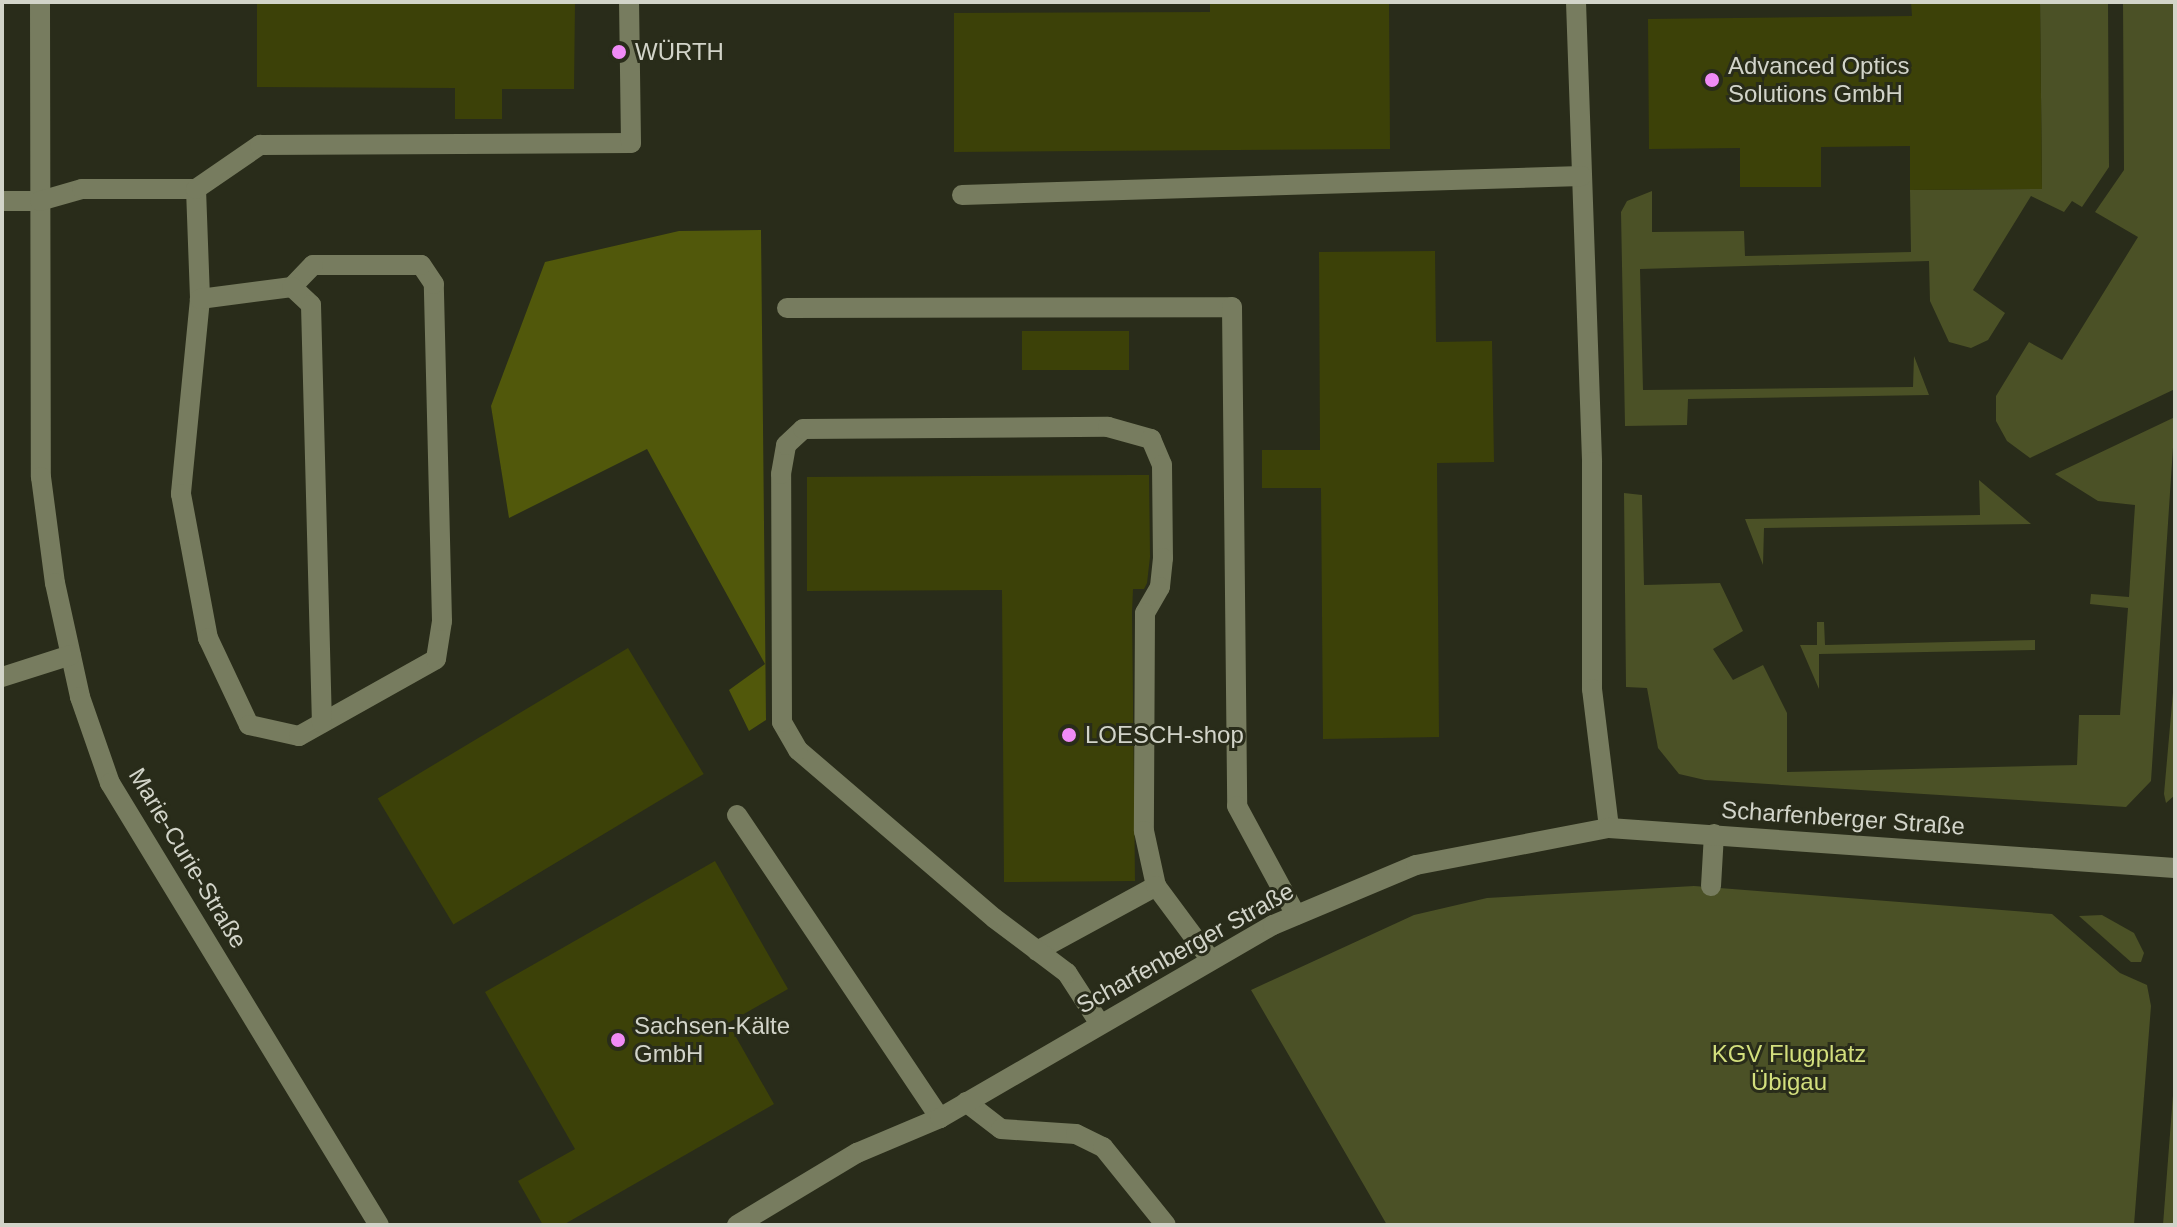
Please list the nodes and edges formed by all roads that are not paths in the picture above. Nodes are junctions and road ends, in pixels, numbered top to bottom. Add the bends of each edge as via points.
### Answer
1 (40, 2) edge
2 (629, 2) edge
3 (1576, 2) edge
4 (1582, 176) junction
5 (196, 189) junction
6 (962, 195) dead end
7 (2, 201) edge
8 (40, 201) junction
9 (292, 287) junction
10 (200, 299) junction
11 (787, 308) dead end
12 (71, 655) junction
13 (2, 677) edge
14 (322, 723) junction
15 (737, 815) dead end
16 (1609, 828) junction
17 (1714, 834) junction
18 (2175, 868) edge
19 (1156, 886) junction
20 (1711, 886) dead end
21 (1296, 915) junction
22 (1037, 951) junction
23 (1211, 960) junction
24 (1100, 1024) junction
25 (966, 1102) junction
26 (940, 1118) junction
27 (379, 1225) edge
28 (737, 1225) edge
29 (1166, 1225) edge

1 - 8 street, Marie-Curie-Straße
2 - 5 street via 631,143 260,145
3 - 4 street
4 - 6 street
4 - 16 street via 1592,462 1592,689
5 - 8 street via 82,189
5 - 10 street
7 - 8 street
8 - 12 street, Marie-Curie-Straße via 41,477
9 - 10 street
9 - 14 street via 311,305
9 - 14 street via 313,265 421,265 434,284 442,621 436,659
10 - 14 street via 181,494 208,638 249,725 299,736
11 - 21 street via 1232,307 1237,806
12 - 13 street
12 - 27 street, Marie-Curie-Straße via 110,783
15 - 26 street
16 - 17 street, Scharfenberger Straße
16 - 21 street, Scharfenberger Straße via 1416,865
17 - 18 street, Scharfenberger Straße
17 - 20 street
19 - 22 street
19 - 22 street via 1144,831 1145,613 1160,587 1163,480 1151,439 1108,427 803,429 786,445 781,474 782,722 798,750
19 - 23 street
21 - 23 street, Scharfenberger Straße
22 - 24 street via 1067,973
23 - 24 street, Scharfenberger Straße
24 - 25 street, Scharfenberger Straße
25 - 26 street, Scharfenberger Straße
25 - 29 street via 1001,1129 1076,1134 1103,1147
26 - 28 street, Scharfenberger Straße via 857,1153

